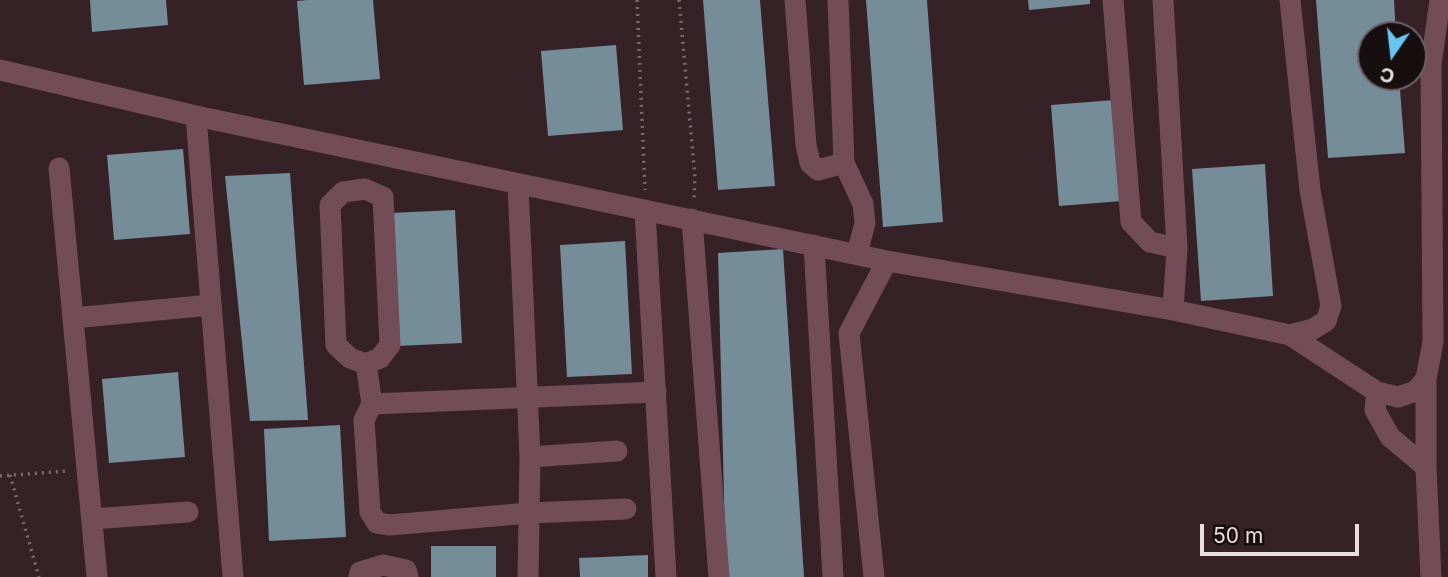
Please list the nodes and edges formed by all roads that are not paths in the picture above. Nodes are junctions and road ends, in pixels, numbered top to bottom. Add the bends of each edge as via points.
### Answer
1 (795, 0) edge
2 (838, 0) edge
3 (1113, 0) edge
4 (1163, 0) edge
5 (1290, 0) edge
6 (1440, 0) edge
7 (0, 70) edge
8 (196, 116) junction
9 (844, 163) junction
10 (59, 168) dead end
11 (518, 185) junction
12 (645, 212) junction
13 (692, 219) junction
14 (814, 245) junction
15 (1177, 248) junction
16 (857, 254) junction
17 (887, 261) junction
18 (211, 305) junction
19 (1173, 310) junction
20 (73, 318) junction
21 (1290, 335) junction
22 (366, 364) junction
23 (1426, 379) junction
24 (656, 392) junction
25 (1377, 392) junction
26 (526, 398) junction
27 (372, 404) junction
28 (617, 451) dead end
29 (530, 457) junction
30 (1426, 467) junction
31 (626, 509) dead end
32 (188, 512) dead end
33 (529, 513) junction
34 (92, 519) junction
35 (97, 577) edge
36 (233, 577) edge
37 (359, 577) edge
38 (408, 577) edge
39 (528, 577) edge
40 (666, 577) edge
41 (719, 577) edge
42 (833, 577) edge
43 (874, 577) edge
44 (1431, 577) edge

1 - 9 lane via 810,163 818,170
2 - 9 lane
3 - 15 lane via 1131,222 1150,242
4 - 15 lane
5 - 21 lane via 1310,190 1331,306 1326,321
6 - 23 lane via 1431,65 1433,342
7 - 8 lane
8 - 11 lane
8 - 18 lane
9 - 16 lane via 863,204 865,223
10 - 20 lane
11 - 12 lane
11 - 26 lane
12 - 13 lane
12 - 24 lane
13 - 14 lane
13 - 41 lane
14 - 16 lane
14 - 42 lane
15 - 19 lane
16 - 17 lane
17 - 19 lane
17 - 43 lane via 849,333
18 - 20 lane
18 - 36 lane
19 - 21 lane
20 - 34 lane
21 - 25 lane
22 - 22 lane via 336,345 330,205 343,192 365,189 383,198 390,345 380,358
22 - 27 lane
23 - 25 lane via 1416,391 1398,397
23 - 30 lane
24 - 26 lane
24 - 40 lane
25 - 30 lane via 1375,410 1390,437
26 - 27 lane
26 - 29 lane
27 - 33 lane via 364,421 370,512 377,523
28 - 29 lane
29 - 33 lane
30 - 44 lane
31 - 33 lane
32 - 34 lane
33 - 39 lane
34 - 35 lane
37 - 38 lane via 360,572 383,565 406,570

